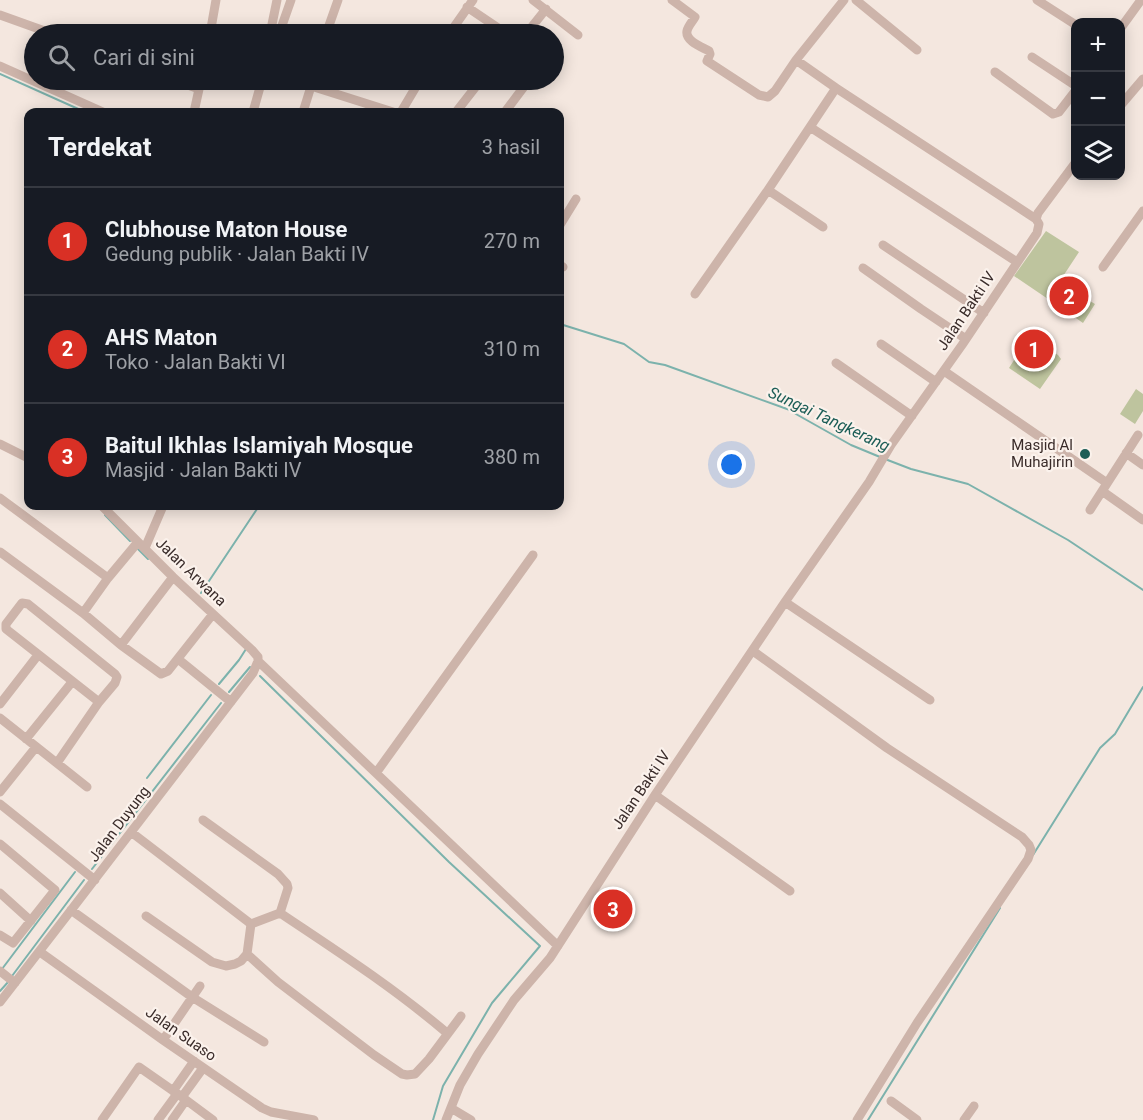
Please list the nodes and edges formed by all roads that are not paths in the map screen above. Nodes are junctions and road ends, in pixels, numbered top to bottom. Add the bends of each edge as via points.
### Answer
1 (216, 0) edge
2 (277, 0) edge
3 (291, 0) edge
4 (338, 0) edge
5 (533, 0) edge
6 (672, 0) edge
7 (844, 0) edge
8 (856, 0) edge
9 (1037, 0) edge
10 (1141, 0) edge
11 (470, 3) edge
12 (546, 9) junction
13 (0, 15) edge
14 (1071, 22) edge
15 (1125, 22) edge
16 (25, 24) edge
17 (212, 24) edge
18 (272, 24) edge
19 (283, 24) edge
20 (330, 24) edge
21 (455, 24) edge
22 (495, 24) edge
23 (534, 24) edge
24 (578, 35) dead end
25 (917, 50) dead end
26 (1032, 57) dead end
27 (796, 60) junction
28 (0, 66) edge
29 (995, 72) dead end
30 (24, 77) edge
31 (1143, 79) edge
32 (1071, 84) edge
33 (836, 88) junction
34 (54, 90) edge
35 (199, 90) edge
36 (259, 90) edge
37 (310, 90) edge
38 (332, 90) edge
39 (414, 90) edge
40 (473, 90) edge
41 (522, 90) edge
42 (1071, 95) edge
43 (1125, 100) edge
44 (94, 108) edge
45 (195, 108) edge
46 (254, 108) edge
47 (304, 108) edge
48 (382, 108) edge
49 (403, 108) edge
50 (459, 108) edge
51 (508, 108) edge
52 (810, 127) junction
53 (1071, 169) edge
54 (768, 190) junction
55 (576, 199) dead end
56 (1143, 211) edge
57 (564, 218) edge
58 (1036, 219) junction
59 (823, 227) dead end
60 (883, 245) dead end
61 (1017, 262) junction
62 (1103, 267) dead end
63 (863, 268) dead end
64 (695, 294) dead end
65 (984, 313) junction
66 (966, 339) junction
67 (881, 344) dead end
68 (836, 363) dead end
69 (944, 371) junction
70 (936, 382) junction
71 (912, 416) junction
72 (1138, 435) dead end
73 (0, 444) edge
74 (1126, 453) junction
75 (24, 456) edge
76 (1143, 465) edge
77 (1104, 487) junction
78 (0, 498) edge
79 (106, 510) edge
80 (161, 510) edge
81 (1090, 510) dead end
82 (1143, 520) edge
83 (141, 545) junction
84 (0, 552) edge
85 (533, 555) dead end
86 (172, 577) junction
87 (108, 578) junction
88 (785, 602) junction
89 (83, 614) junction
90 (213, 614) junction
91 (122, 645) junction
92 (753, 651) junction
93 (38, 655) junction
94 (178, 660) junction
95 (258, 661) junction
96 (72, 682) junction
97 (930, 700) dead end
98 (99, 702) junction
99 (231, 702) junction
100 (0, 704) edge
101 (0, 718) edge
102 (26, 739) junction
103 (36, 747) junction
104 (57, 763) junction
105 (376, 773) junction
106 (87, 787) dead end
107 (0, 792) edge
108 (655, 795) junction
109 (0, 804) edge
110 (204, 820) dead end
111 (131, 832) junction
112 (0, 844) edge
113 (95, 880) junction
114 (790, 891) dead end
115 (0, 894) edge
116 (71, 910) junction
117 (280, 913) junction
118 (146, 916) dead end
119 (30, 921) junction
120 (251, 924) junction
121 (0, 935) edge
122 (558, 946) junction
123 (40, 952) junction
124 (247, 954) junction
125 (8, 977) edge
126 (200, 986) dead end
127 (192, 997) junction
128 (0, 1002) edge
129 (461, 1016) dead end
130 (447, 1033) junction
131 (163, 1040) junction
132 (264, 1042) dead end
133 (194, 1062) junction
134 (203, 1068) junction
135 (180, 1095) junction
136 (891, 1101) dead end
137 (974, 1106) dead end
138 (451, 1108) junction
139 (102, 1120) edge
140 (158, 1120) edge
141 (172, 1120) edge
142 (213, 1120) edge
143 (314, 1120) edge
144 (446, 1120) edge
145 (471, 1120) edge
146 (857, 1120) edge
147 (917, 1120) edge
148 (964, 1120) edge

1 - 17 street
2 - 18 street
3 - 19 street
4 - 20 street
5 - 12 street
6 - 27 street via 695,17 687,35 709,51 707,61 763,96 775,91
7 - 27 street
8 - 25 street
9 - 14 street
10 - 15 street
11 - 21 street
11 - 22 street
12 - 23 street
12 - 24 street
13 - 16 street
26 - 32 street
27 - 33 street
28 - 30 street
29 - 42 street via 1050,113 1059,112
31 - 43 street
33 - 52 street
33 - 58 street
34 - 44 street
35 - 45 street
36 - 46 street
37 - 47 street
38 - 48 street
39 - 49 street
40 - 50 street
41 - 51 street
52 - 54 street
52 - 61 street
53 - 58 street, Jalan Bakti IV
54 - 59 street
54 - 64 street
55 - 57 street
56 - 62 street
58 - 61 street, Jalan Bakti IV via 1037,233
60 - 65 street
61 - 65 street, Jalan Bakti IV
63 - 66 street
65 - 66 street, Jalan Bakti IV
66 - 69 street, Jalan Bakti IV
67 - 70 street
68 - 71 street
69 - 70 street, Jalan Bakti IV
69 - 77 street, Jalan Bakti IV
70 - 71 street, Jalan Bakti IV
71 - 88 street, Jalan Bakti IV
72 - 74 street
73 - 75 street
74 - 76 street
74 - 77 street
77 - 81 street
77 - 82 street, Jalan Bakti IV
78 - 87 street
79 - 83 street, Jalan Arwana
80 - 83 street
83 - 86 street, Jalan Arwana
83 - 87 street
84 - 89 street
85 - 105 street
86 - 90 street, Jalan Arwana
86 - 91 street
87 - 89 street
88 - 92 street, Jalan Bakti IV
88 - 97 street
89 - 91 street
90 - 94 street
90 - 95 street, Jalan Arwana via 252,650
91 - 94 street via 161,674
92 - 108 street, Jalan Bakti IV
92 - 146 street via 888,748 1022,837 1031,850
93 - 96 street
93 - 98 street via 6,627 23,603 116,676
93 - 100 street
94 - 99 street
95 - 99 street, Jalan Duyung
95 - 105 street, Jalan Arwana
96 - 98 street
96 - 102 street
98 - 104 street
99 - 111 street, Jalan Duyung
101 - 102 street
102 - 103 street
103 - 104 street
103 - 107 street
104 - 106 street
105 - 122 street, Jalan Arwana
108 - 114 street
108 - 122 street, Jalan Bakti IV
109 - 113 street
110 - 117 street via 285,881 288,888
111 - 113 street, Jalan Duyung
111 - 120 street
112 - 119 street via 55,890
113 - 116 street, Jalan Duyung
115 - 119 street
116 - 123 street, Jalan Duyung
116 - 127 street
117 - 120 street
117 - 130 street via 373,974
118 - 124 street via 212,962 236,964
119 - 121 street via 13,943
120 - 124 street
122 - 138 street, Jalan Bakti IV via 514,1000 478,1054
123 - 125 street, Jalan Duyung
123 - 131 street, Jalan Suaso
124 - 130 street via 278,982 402,1074 415,1074
125 - 128 street, Jalan Duyung
126 - 127 street
127 - 131 street
127 - 132 street
129 - 130 street
131 - 133 street, Jalan Suaso
133 - 134 street, Jalan Suaso
133 - 135 street
134 - 135 street
134 - 143 street, Jalan Suaso via 271,1112
135 - 139 street via 139,1067
135 - 140 street
135 - 141 street
135 - 142 street
136 - 147 street
137 - 148 street
138 - 144 street, Jalan Bakti IV
138 - 145 street

